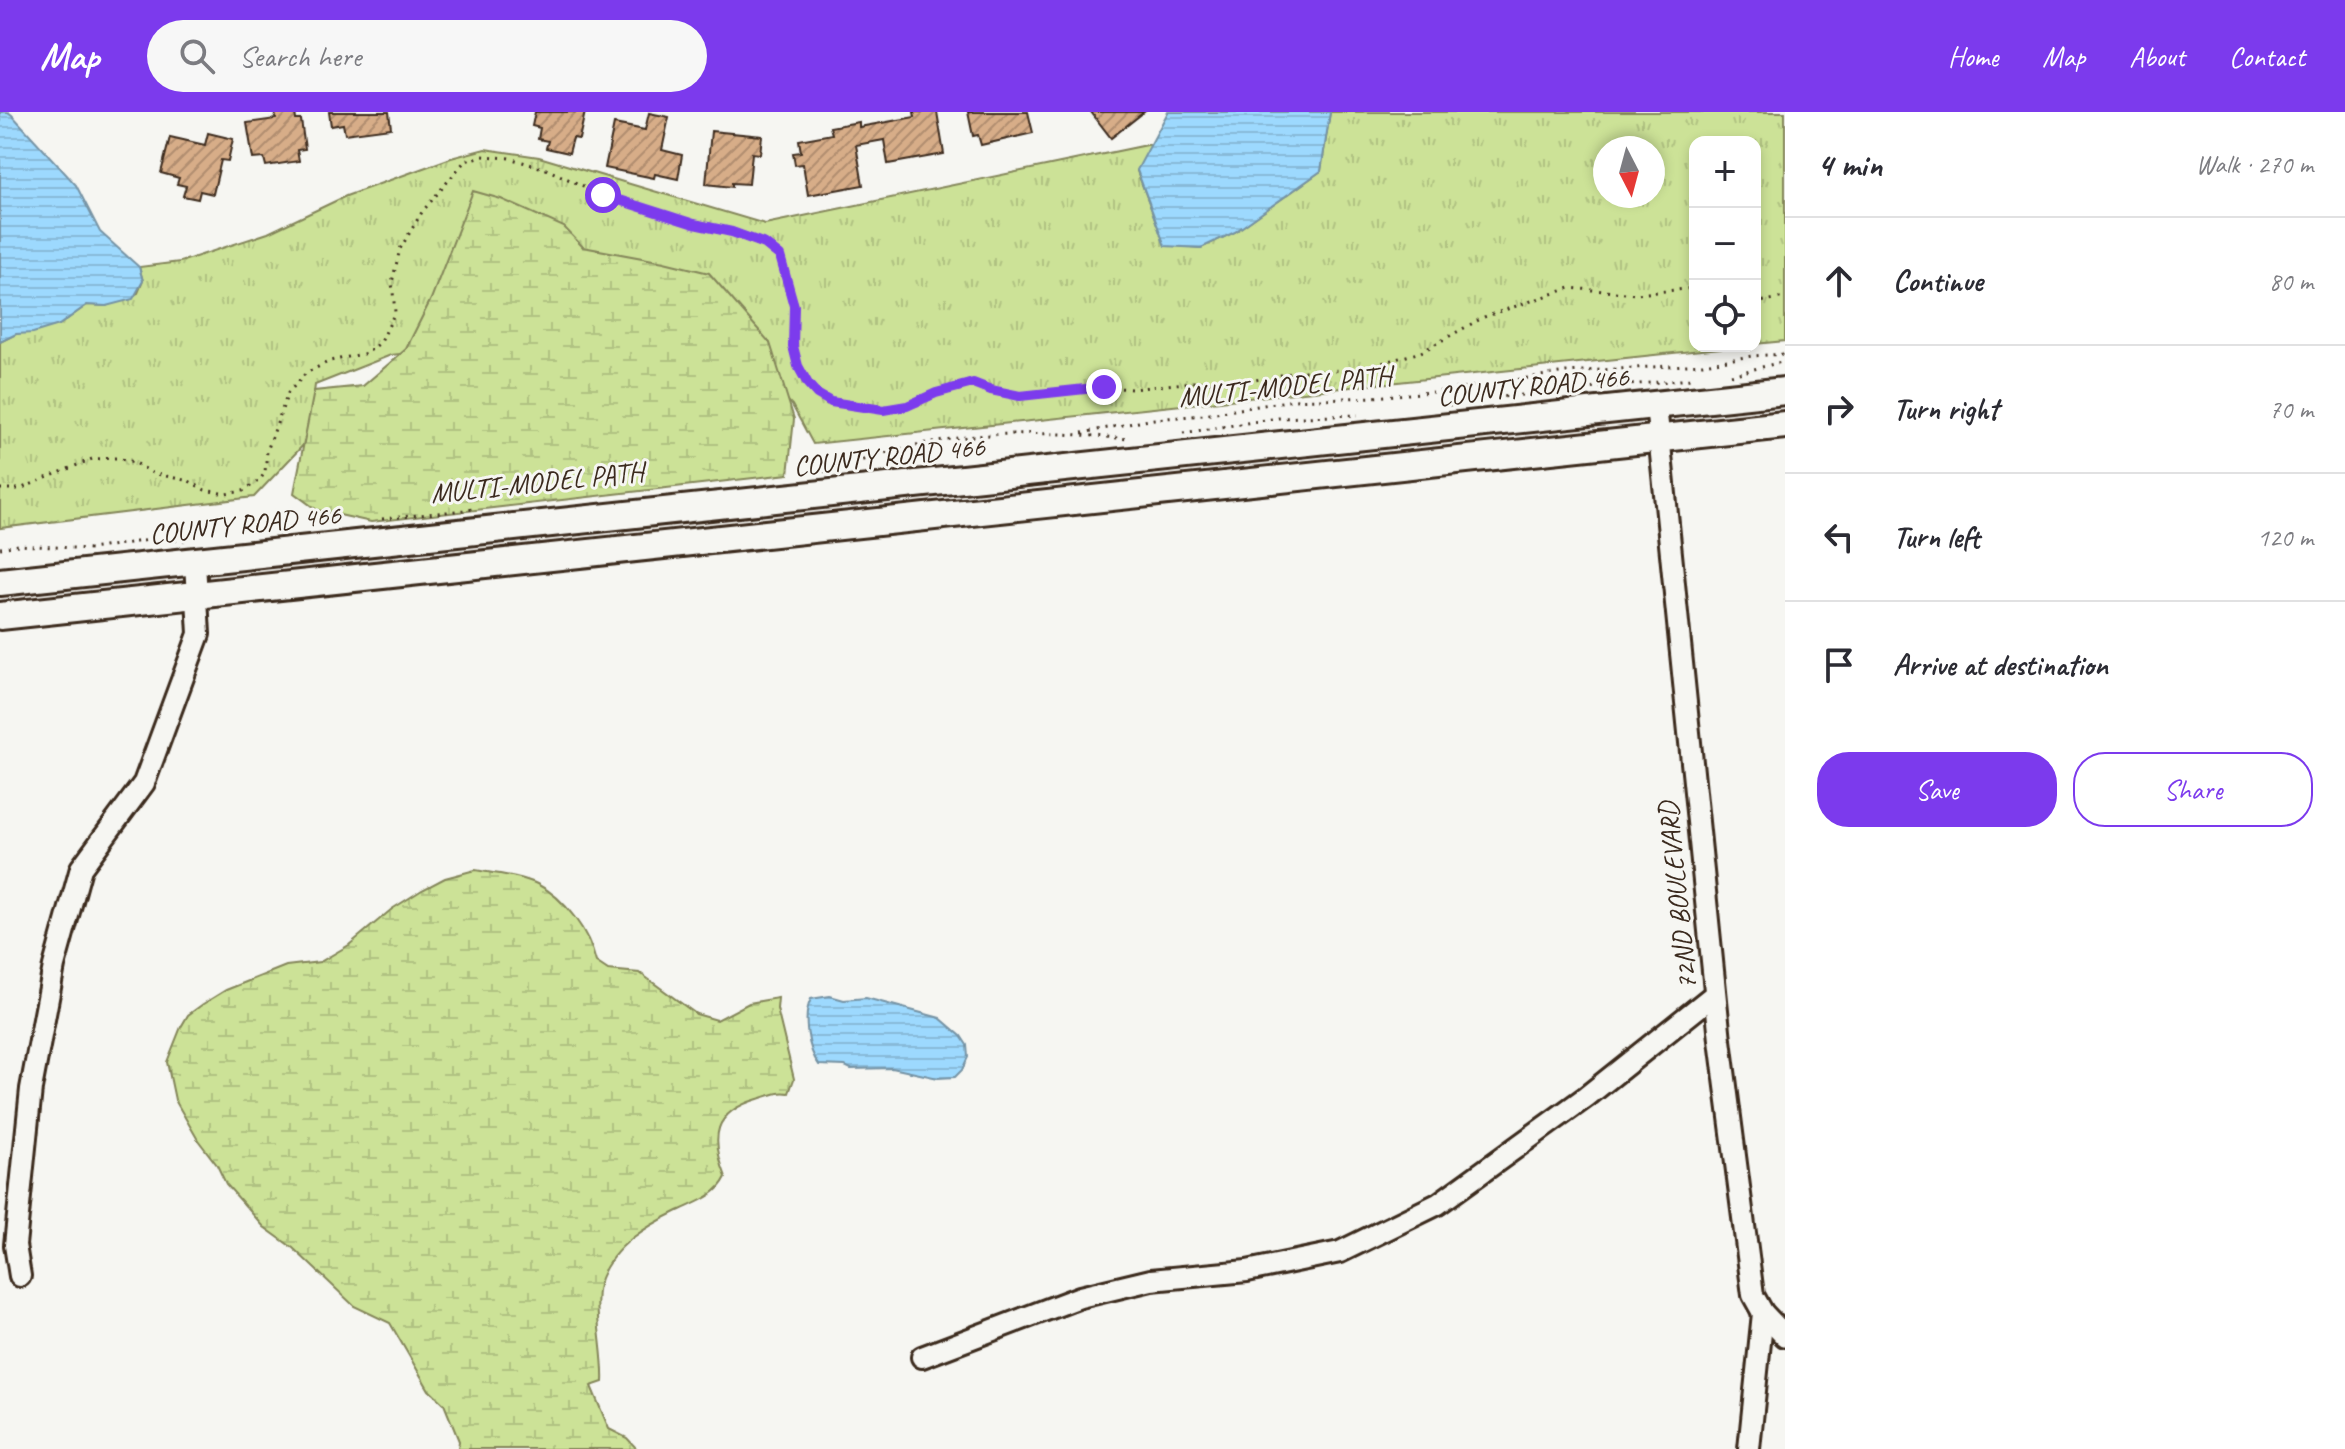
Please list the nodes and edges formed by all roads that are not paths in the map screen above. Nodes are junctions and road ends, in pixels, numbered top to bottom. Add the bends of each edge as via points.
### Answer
1 (1785, 391) edge
2 (1656, 405) junction
3 (1785, 425) edge
4 (1660, 438) junction
5 (198, 551) junction
6 (0, 582) edge
7 (198, 594) junction
8 (0, 616) edge
9 (1715, 994) junction
10 (20, 1276) dead end
11 (1763, 1313) junction
12 (1785, 1336) edge
13 (922, 1357) dead end
14 (1749, 1449) edge

1 - 2 main road, COUNTY ROAD 466
2 - 4 street, 72ND BOULEVARD
2 - 5 main road, COUNTY ROAD 466
3 - 4 main road
4 - 7 main road
4 - 9 street, 72ND BOULEVARD
5 - 6 main road, COUNTY ROAD 466
5 - 7 street
7 - 8 main road
7 - 10 street via 199,634 144,783 81,868 54,966 31,1089 15,1245
9 - 11 street, 72ND BOULEVARD via 1753,1295
9 - 13 street via 1586,1097 1438,1204 1340,1252 1247,1271 1151,1280 1080,1297
11 - 12 street, 72ND BOULEVARD
11 - 14 street

